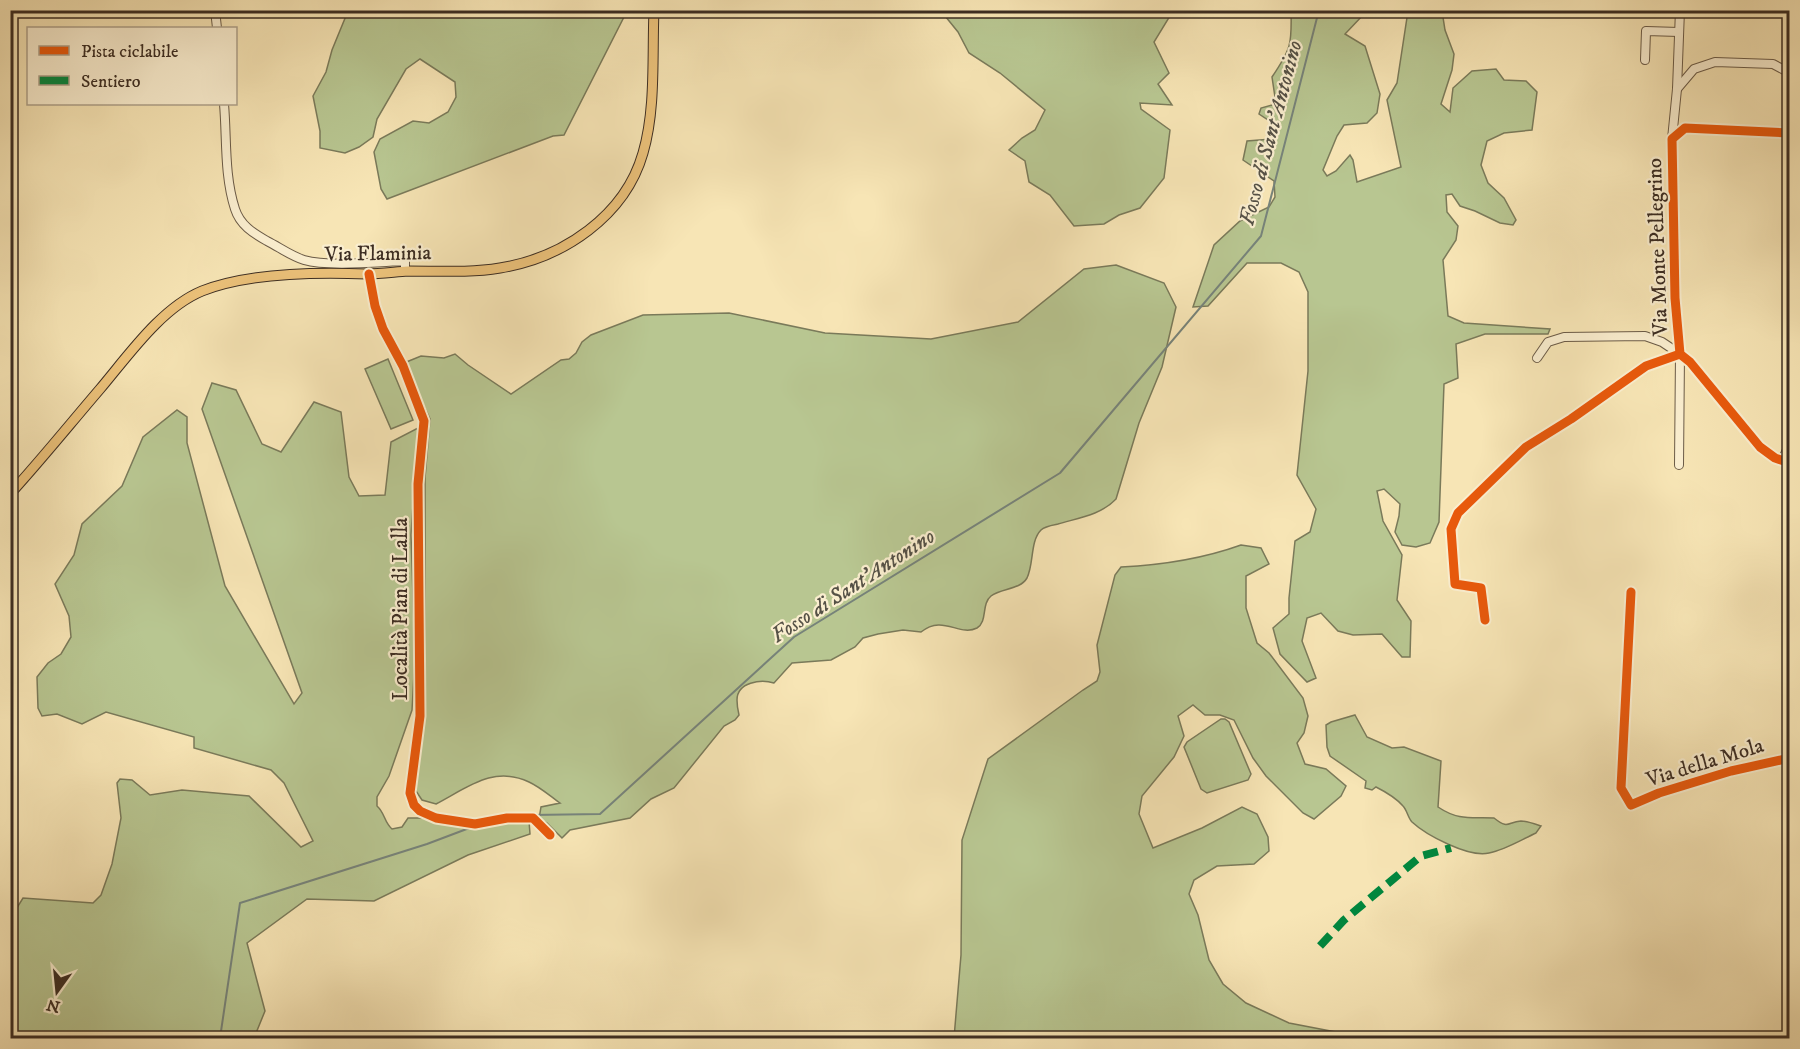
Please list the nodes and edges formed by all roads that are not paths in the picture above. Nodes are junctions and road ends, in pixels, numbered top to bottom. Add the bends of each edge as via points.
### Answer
1 (215, 10) edge
2 (654, 10) edge
3 (1680, 10) edge
4 (217, 27) edge
5 (1679, 32) junction
6 (1645, 60) dead end
7 (1790, 78) edge
8 (1677, 89) junction
9 (224, 105) edge
10 (1790, 132) edge
11 (1672, 139) junction
12 (405, 272) junction
13 (369, 274) junction
14 (1680, 354) junction
15 (1537, 358) dead end
16 (1790, 443) edge
17 (1786, 462) edge
18 (1679, 465) dead end
19 (10, 494) edge
20 (1631, 592) dead end
21 (1485, 620) dead end
22 (1790, 758) edge
23 (550, 835) dead end

1 - 4 street
2 - 12 main road, Via Flaminia via 645,145 631,182 607,215 574,241 528,261 486,270
3 - 5 street
5 - 6 street via 1646,31
5 - 8 street
7 - 8 street via 1773,64 1715,62 1694,69
8 - 11 street
9 - 12 street via 230,185 236,212 246,227 305,260 405,261
10 - 11 street, Via Monte Pellegrino via 1685,128
11 - 14 street, Via Monte Pellegrino
12 - 13 main road, Via Flaminia
13 - 19 main road, Via Flaminia via 310,273 245,280 189,298 144,337
13 - 23 street, Località Pian di Lalla via 375,306 424,421 418,484 420,716 410,793 420,811 436,818 475,824 533,818
14 - 15 street via 1645,336 1564,337 1550,340
14 - 17 street, Via Monte Pellegrino via 1760,447
14 - 18 street
14 - 21 street via 1646,366 1526,447 1458,513 1451,529 1455,584 1481,588
16 - 17 street
20 - 22 street, Via della Mola via 1621,788 1631,805 1731,771

